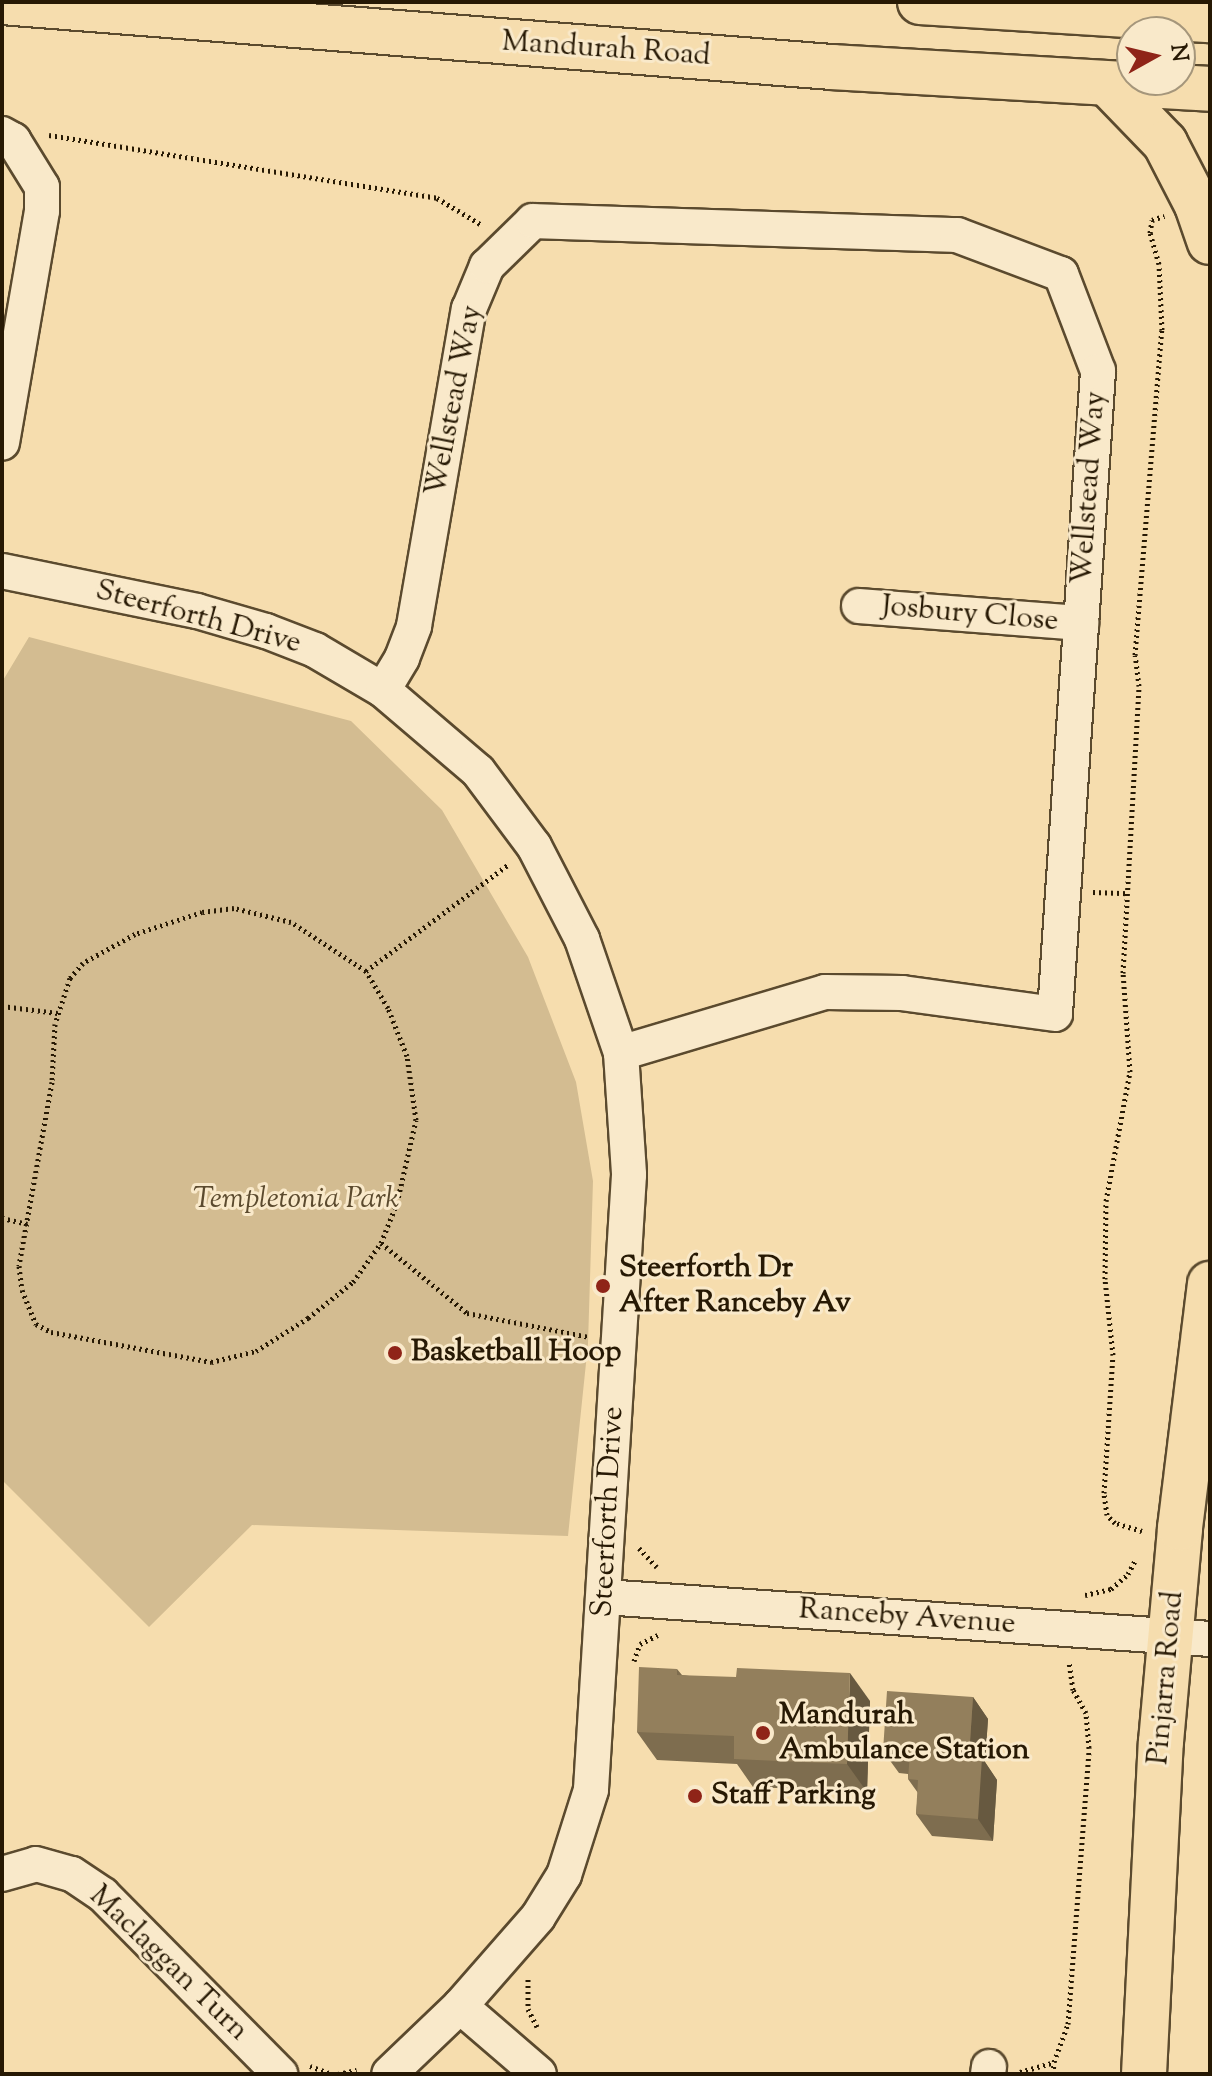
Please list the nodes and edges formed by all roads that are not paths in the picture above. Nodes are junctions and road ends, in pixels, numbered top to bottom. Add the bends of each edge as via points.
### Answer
1 (2, 2) edge
2 (920, 2) edge
3 (1065, 7) edge
4 (1210, 20) edge
5 (1109, 85) junction
6 (1210, 89) edge
7 (2, 134) edge
8 (1203, 224) edge
9 (2, 443) edge
10 (2, 571) edge
11 (859, 606) dead end
12 (1081, 623) junction
13 (383, 690) junction
14 (621, 1053) junction
15 (1210, 1284) edge
16 (604, 1597) junction
17 (1190, 1638) edge
18 (2, 1874) edge
19 (460, 2006) junction
20 (376, 2071) edge
21 (280, 2074) edge
22 (539, 2074) edge
23 (1144, 2074) edge

1 - 5 main road, Mandurah Road
2 - 3 main road
3 - 4 main road
5 - 6 main road, Mandurah Road
5 - 8 main road via 1165,143
7 - 9 street via 13,140 42,187
10 - 13 street, Steerforth Drive via 197,611 266,631 315,650
11 - 12 street, Josbury Close
12 - 13 street, Wellstead Way via 1098,371 1061,274 957,235 533,221 487,266 469,309 414,626
12 - 14 street, Wellstead Way via 1055,1014 902,993 825,992
13 - 14 street, Steerforth Drive via 478,771 534,846 582,939
14 - 16 street, Steerforth Drive via 629,1152
15 - 17 main road, Pinjarra Road via 1162,1530
16 - 17 street, Ranceby Avenue
16 - 19 street, Steerforth Drive via 591,1790 576,1846 538,1917
17 - 23 main road, Pinjarra Road via 1161,1742
18 - 21 street, Maclaggan Turn via 36,1864 72,1874 103,1895
19 - 20 street, Steerforth Drive
19 - 22 street

